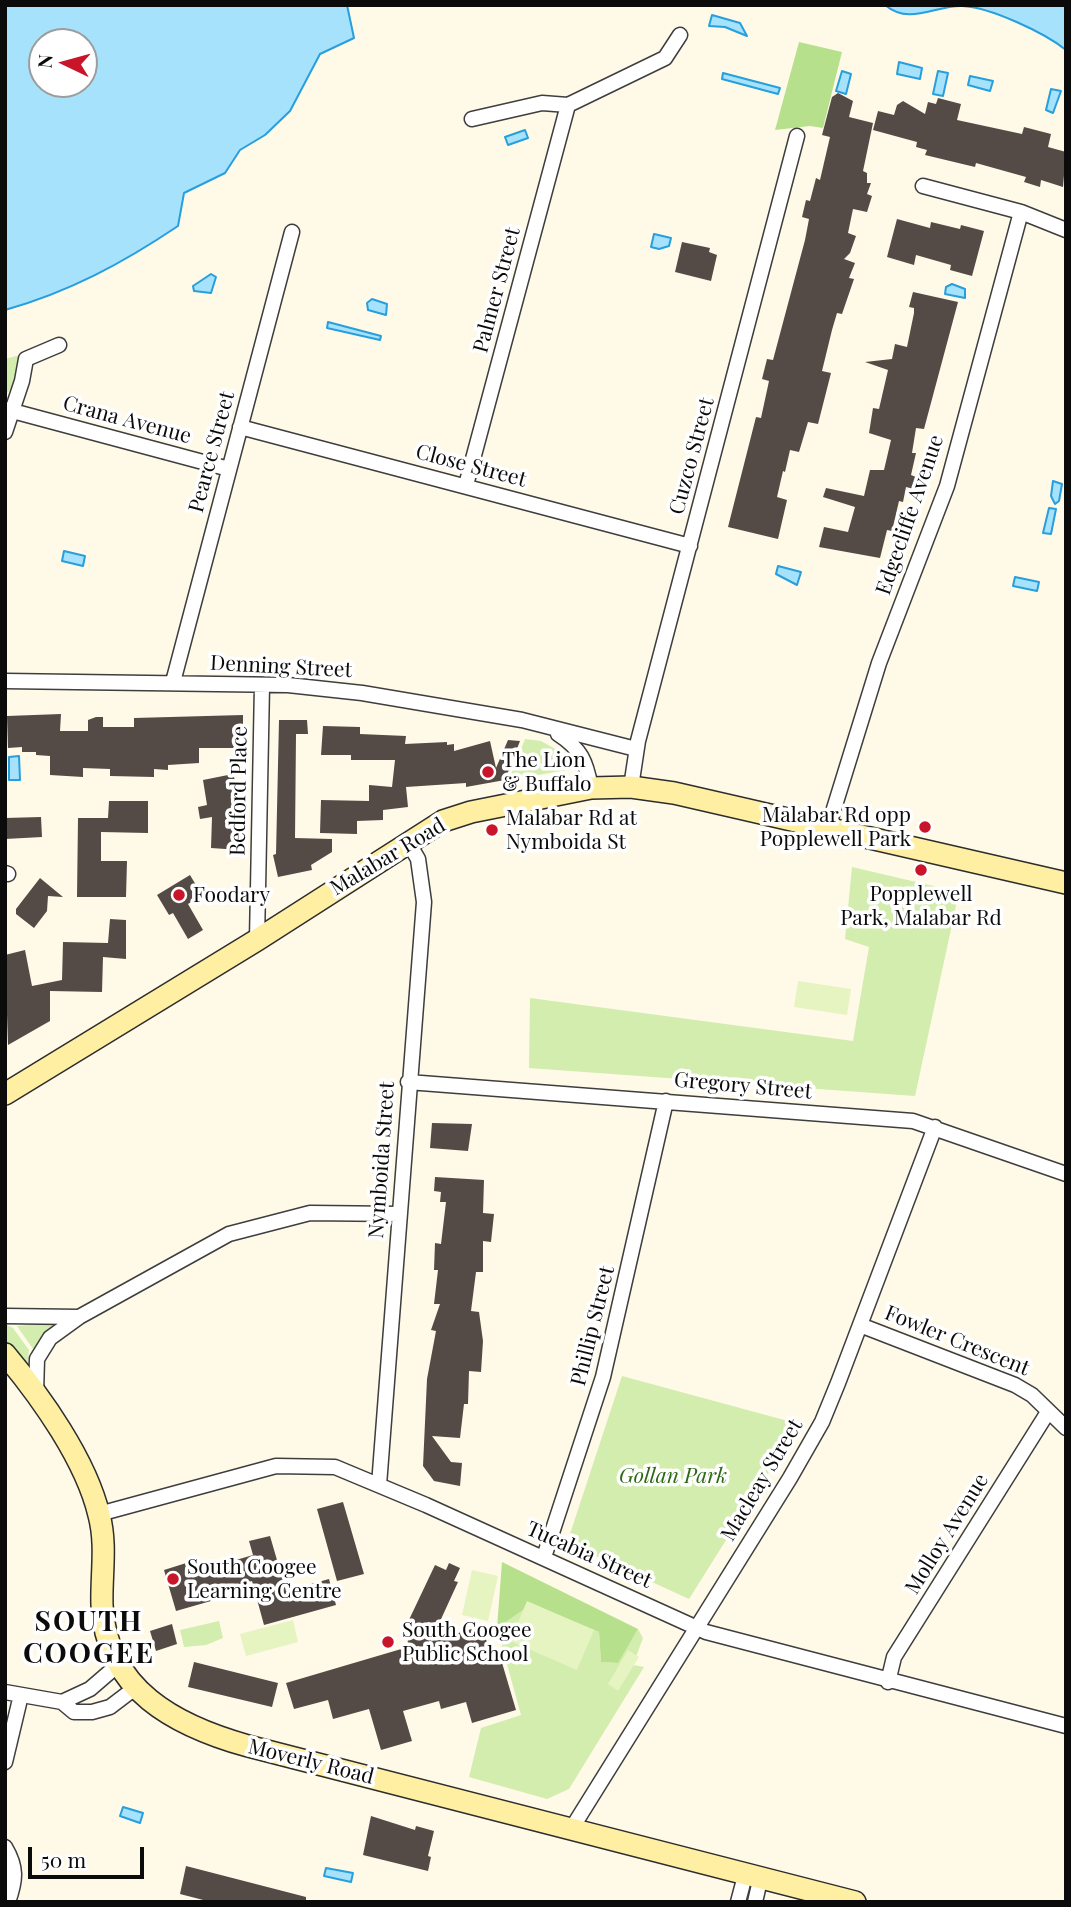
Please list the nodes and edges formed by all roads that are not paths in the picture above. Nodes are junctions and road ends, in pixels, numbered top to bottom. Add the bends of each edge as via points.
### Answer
1 (680, 35) dead end
2 (568, 105) junction
3 (472, 119) dead end
4 (797, 136) dead end
5 (923, 186) dead end
6 (1021, 212) junction
7 (1066, 230) edge
8 (292, 232) dead end
9 (59, 345) dead end
10 (9, 410) edge
11 (240, 428) junction
12 (5, 432) edge
13 (229, 470) junction
14 (466, 485) junction
15 (690, 546) junction
16 (5, 681) edge
17 (173, 682) junction
18 (262, 685) junction
19 (550, 729) junction
20 (636, 749) junction
21 (631, 787) junction
22 (591, 788) junction
23 (828, 828) junction
24 (408, 842) junction
25 (1066, 883) edge
26 (257, 940) junction
27 (408, 1082) junction
28 (5, 1094) edge
29 (666, 1101) junction
30 (935, 1127) junction
31 (1066, 1174) edge
32 (400, 1214) junction
33 (5, 1316) edge
34 (79, 1317) junction
35 (860, 1325) junction
36 (5, 1354) edge
37 (36, 1396) junction
38 (1048, 1412) junction
39 (1066, 1428) edge
40 (379, 1485) junction
41 (99, 1514) junction
42 (544, 1558) junction
43 (697, 1628) junction
44 (119, 1664) junction
45 (888, 1682) junction
46 (135, 1688) junction
47 (5, 1692) edge
48 (21, 1695) junction
49 (62, 1702) junction
50 (1066, 1726) edge
51 (5, 1762) edge
52 (572, 1828) junction
53 (5, 1847) edge
54 (753, 1874) junction
55 (8, 1902) edge
56 (738, 1902) edge
57 (755, 1902) edge
58 (855, 1902) edge

1 - 2 street via 665,58
2 - 3 street via 542,103
2 - 14 street, Palmer Street
4 - 15 street, Cuzco Street
5 - 6 street
6 - 7 street
6 - 23 street, Edgecliffe Avenue via 947,486 879,663
8 - 11 street, Pearce Street
9 - 10 street via 26,359
10 - 12 street
10 - 13 street, Crana Avenue
11 - 13 street, Pearce Street
11 - 14 street, Close Street
13 - 17 street, Pearce Street
14 - 15 street, Close Street
15 - 20 street, Cuzco Street
16 - 17 street, Denning Street
17 - 18 street, Denning Street
18 - 19 street, Denning Street via 362,693 522,720
18 - 26 street, Bedford Place
19 - 20 street, Denning Street
19 - 22 street, Denning Street via 583,755
20 - 21 street, Cuzco Street
21 - 22 main road, Malabar Road
21 - 23 main road, Malabar Road
22 - 24 main road, Malabar Road via 471,812 443,821
23 - 25 main road, Malabar Road
24 - 26 main road, Malabar Road
24 - 27 street, Nymboida Street via 418,859 424,901
26 - 28 main road, Malabar Road
27 - 29 street, Gregory Street
27 - 32 street, Nymboida Street
29 - 30 street, Gregory Street via 914,1121
29 - 42 street, Phillip Street via 603,1377
30 - 31 street, Gregory Street
30 - 35 street, Macleay Street
32 - 34 street via 310,1213 241,1230
32 - 40 street, Nymboida Street
33 - 34 street
34 - 37 street via 44,1347 34,1376
35 - 38 street, Fowler Crescent via 1014,1385
35 - 43 street, Macleay Street via 822,1422
36 - 37 main road, Moverly Road
37 - 41 main road, Moverly Road via 82,1469
38 - 39 street, Fowler Crescent
38 - 45 street, Molloy Avenue via 894,1657
40 - 41 street, Tucabia Street via 335,1467 276,1466
40 - 42 street, Tucabia Street
41 - 44 main road, Moverly Road via 104,1625
42 - 43 street, Tucabia Street
43 - 45 street, Tucabia Street
43 - 52 street, Macleay Street
44 - 46 main road, Moverly Road
44 - 49 street via 90,1689
45 - 50 street, Tucabia Street
46 - 49 street via 110,1707 92,1712 74,1712
46 - 52 main road, Moverly Road via 173,1719 213,1737
47 - 48 street
48 - 49 street
48 - 51 street
52 - 54 main road, Moverly Road
53 - 55 street via 15,1862
54 - 56 street
54 - 57 street
54 - 58 main road, Moverly Road

